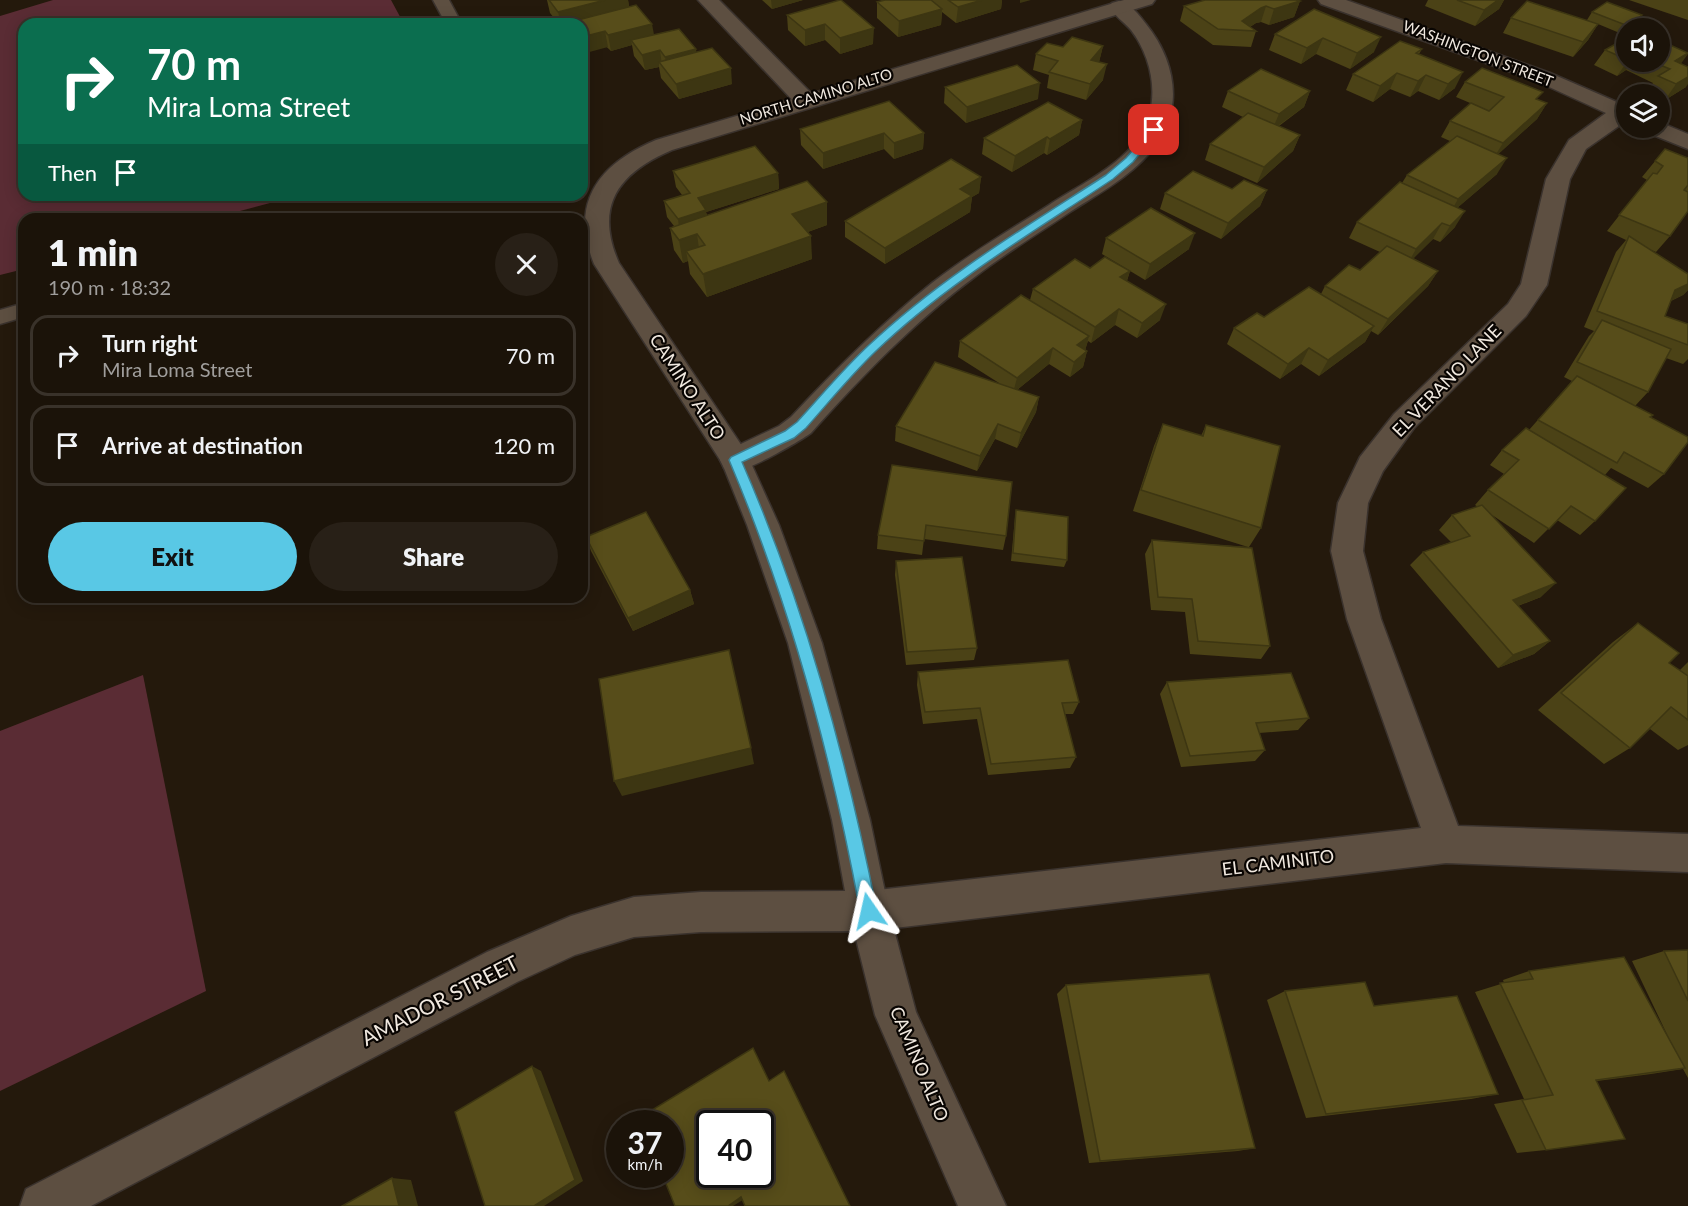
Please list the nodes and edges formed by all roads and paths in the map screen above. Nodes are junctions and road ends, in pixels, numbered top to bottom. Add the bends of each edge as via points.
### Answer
1 (441, 0) edge
2 (708, 0) edge
3 (1145, 0) edge
4 (1328, 0) edge
5 (1119, 7) junction
6 (451, 18) edge
7 (806, 101) junction
8 (1616, 109) edge
9 (1616, 118) edge
10 (1670, 134) edge
11 (1688, 142) edge
12 (621, 288) joint
13 (18, 312) edge
14 (0, 317) edge
15 (735, 460) junction
16 (1446, 844) junction
17 (1688, 853) edge
18 (869, 911) junction
19 (43, 1206) edge
20 (982, 1206) edge

1 - 6 lane
2 - 7 street
3 - 5 street, NORTH CAMINO ALTO
4 - 8 street, WASHINGTON STREET via 1543,77
5 - 7 street, NORTH CAMINO ALTO
5 - 15 street via 1132,18 1150,45 1163,91 1160,117 1143,144 1109,177 935,294 872,349 801,425
7 - 12 street, NORTH CAMINO ALTO via 691,135 646,152 621,167 606,185 594,224 599,246
9 - 16 street, EL VERANO LANE via 1577,145 1558,179 1534,285 1517,310 1404,421 1371,465 1353,503 1347,551 1364,619
10 - 11 street
12 - 15 street, CAMINO ALTO
13 - 14 lane
15 - 18 street, CAMINO ALTO via 767,535 805,643 851,820
16 - 17 street, EL CAMINITO
16 - 18 street, EL CAMINITO
18 - 19 street, AMADOR STREET via 816,909 634,917 571,936 502,967
18 - 20 street, CAMINO ALTO via 896,1015

